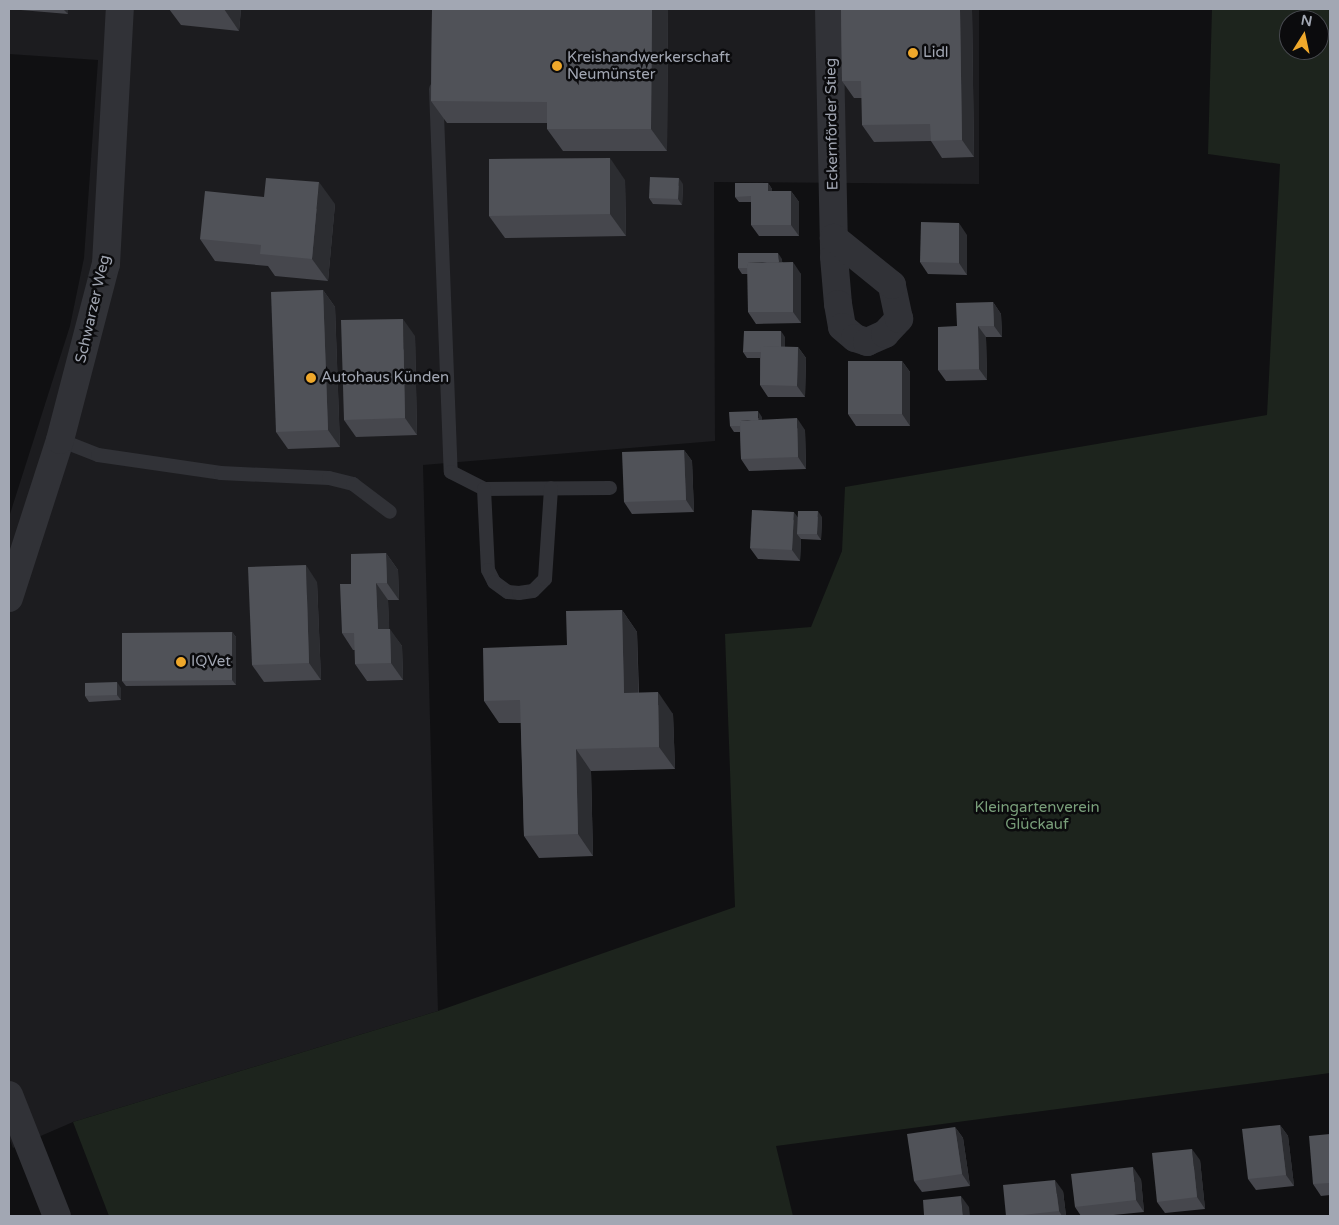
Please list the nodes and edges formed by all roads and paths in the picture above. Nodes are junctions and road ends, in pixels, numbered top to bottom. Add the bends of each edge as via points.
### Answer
1 (120, 9) edge
2 (829, 9) edge
3 (436, 78) edge
4 (834, 238) dead end
5 (60, 440) junction
6 (551, 488) junction
7 (610, 488) dead end
8 (484, 489) junction
9 (390, 512) dead end
10 (9, 598) edge
11 (9, 1095) edge
12 (57, 1216) edge

1 - 5 street, Schwarzer Weg via 106,264
2 - 4 street, Eckernförder Stieg
3 - 8 lane via 451,472
5 - 9 lane via 98,455 221,473 330,478 353,484
5 - 10 street, Schwarzer Weg
6 - 7 lane
6 - 8 lane
6 - 8 lane via 544,579 533,591 519,593 508,592 494,582 488,570
11 - 12 street

